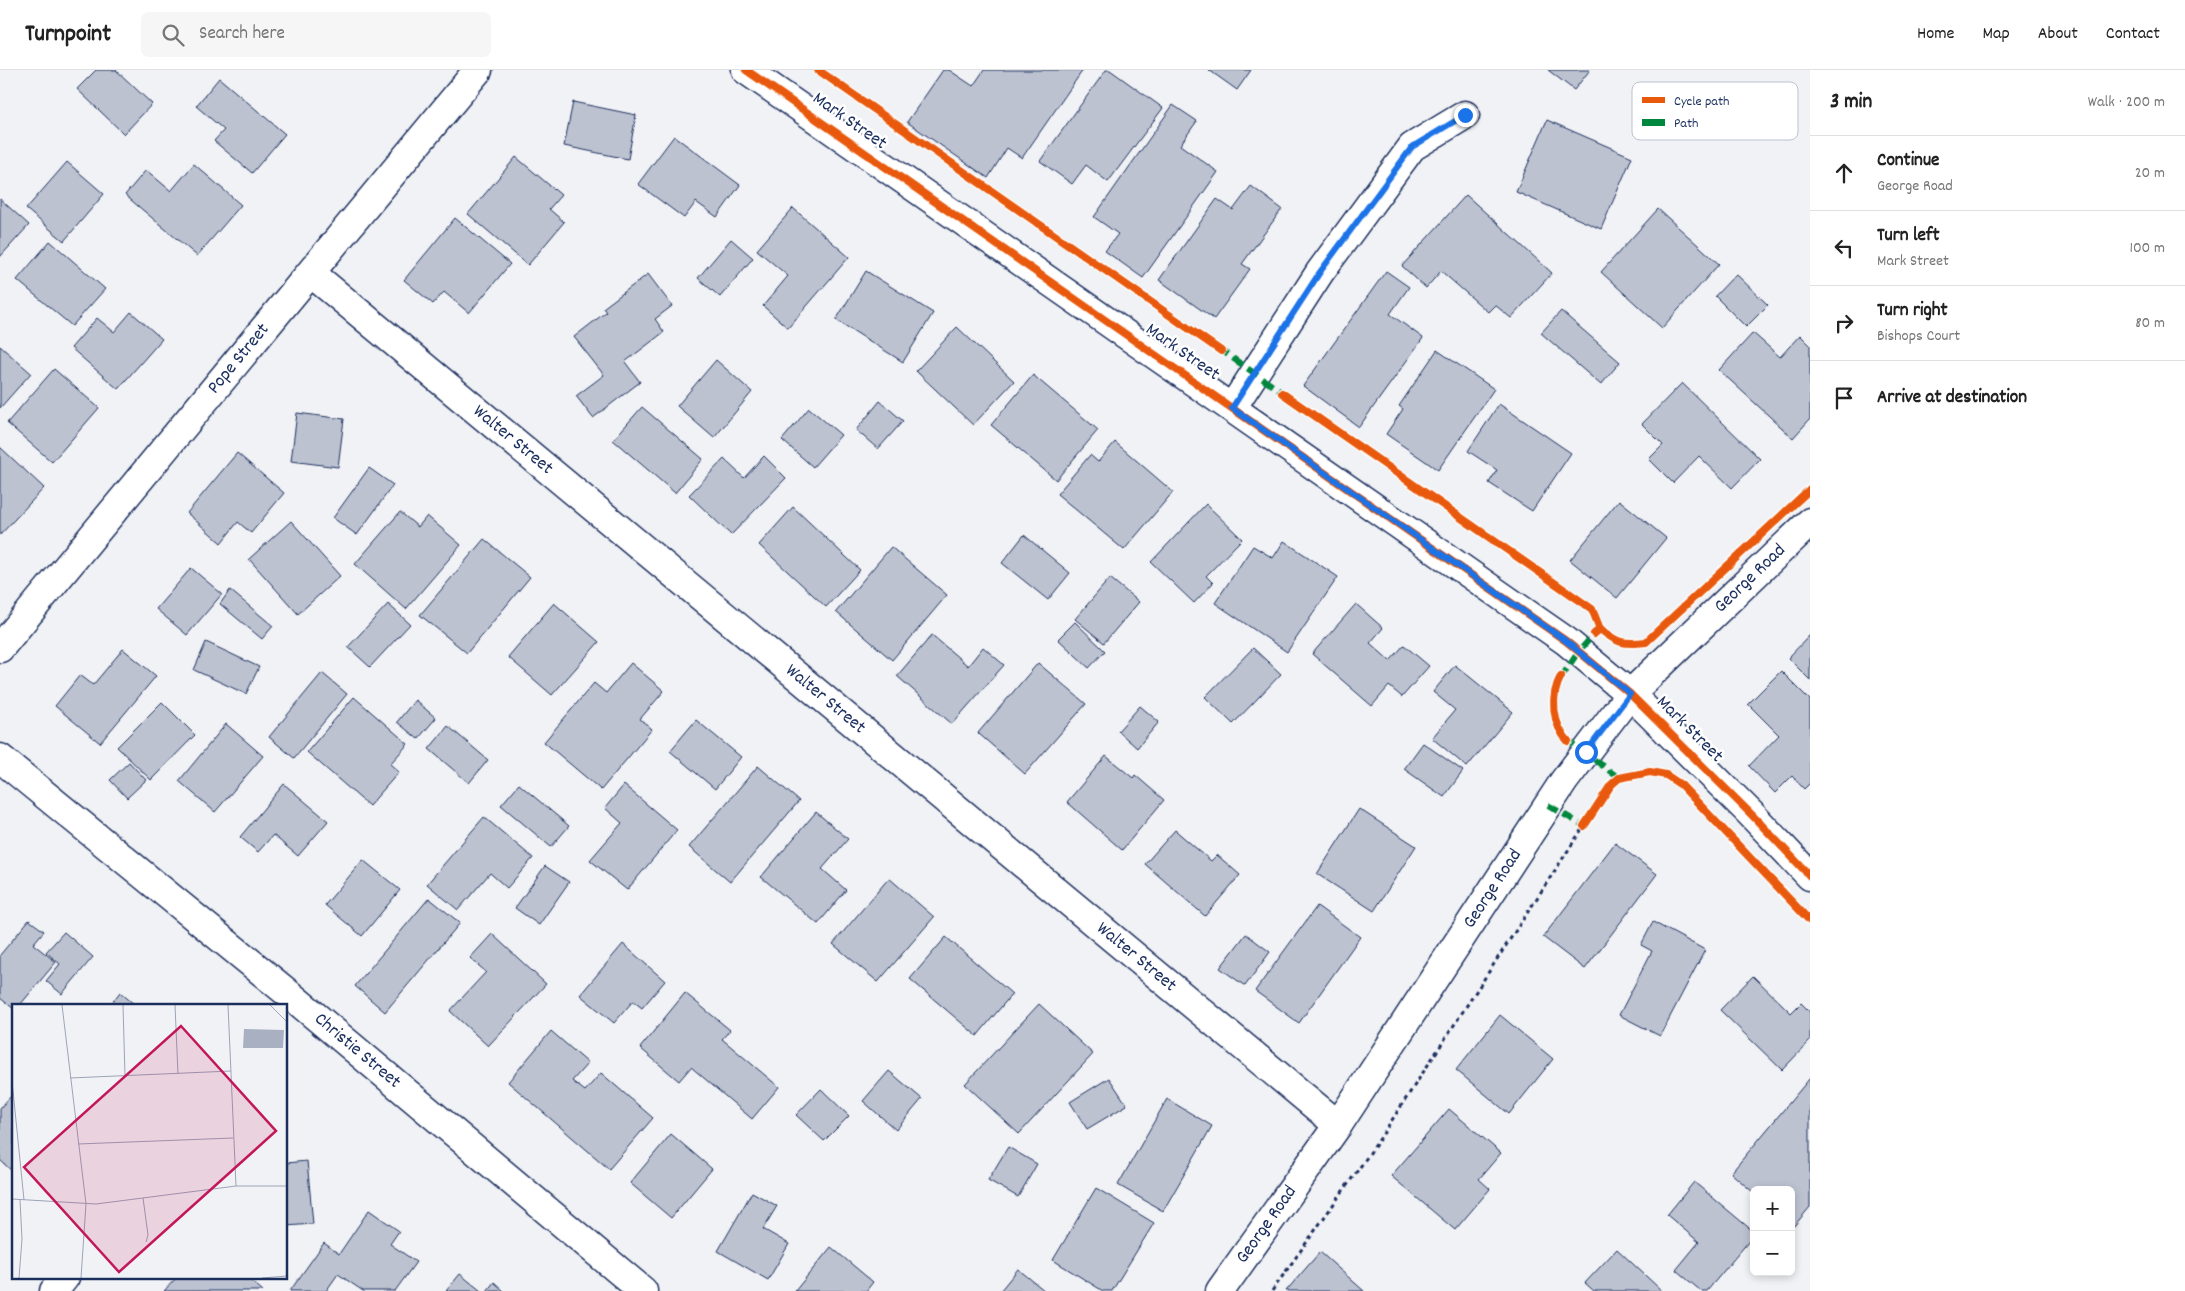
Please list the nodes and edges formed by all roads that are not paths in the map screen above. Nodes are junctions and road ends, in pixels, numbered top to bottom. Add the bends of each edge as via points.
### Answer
1 (478, 70) edge
2 (746, 70) edge
3 (1465, 115) dead end
4 (311, 273) junction
5 (1232, 408) junction
6 (1810, 522) edge
7 (0, 648) edge
8 (1630, 694) junction
9 (0, 758) edge
10 (1810, 876) edge
11 (290, 1004) edge
12 (1338, 1125) junction
13 (64, 1278) edge
14 (54, 1291) edge
15 (642, 1291) edge
16 (1220, 1291) edge

1 - 4 street, Pope Street
2 - 5 street, Mark Street
3 - 5 street via 1412,147 1320,272
4 - 7 street, Pope Street
4 - 12 street, Walter Street
5 - 8 street, Mark Street via 1566,641
6 - 8 street, George Road
8 - 10 street, Mark Street
8 - 12 street, George Road via 1564,781
9 - 11 street, Christie Street
11 - 15 street, Christie Street
12 - 16 street, George Road
13 - 14 street

